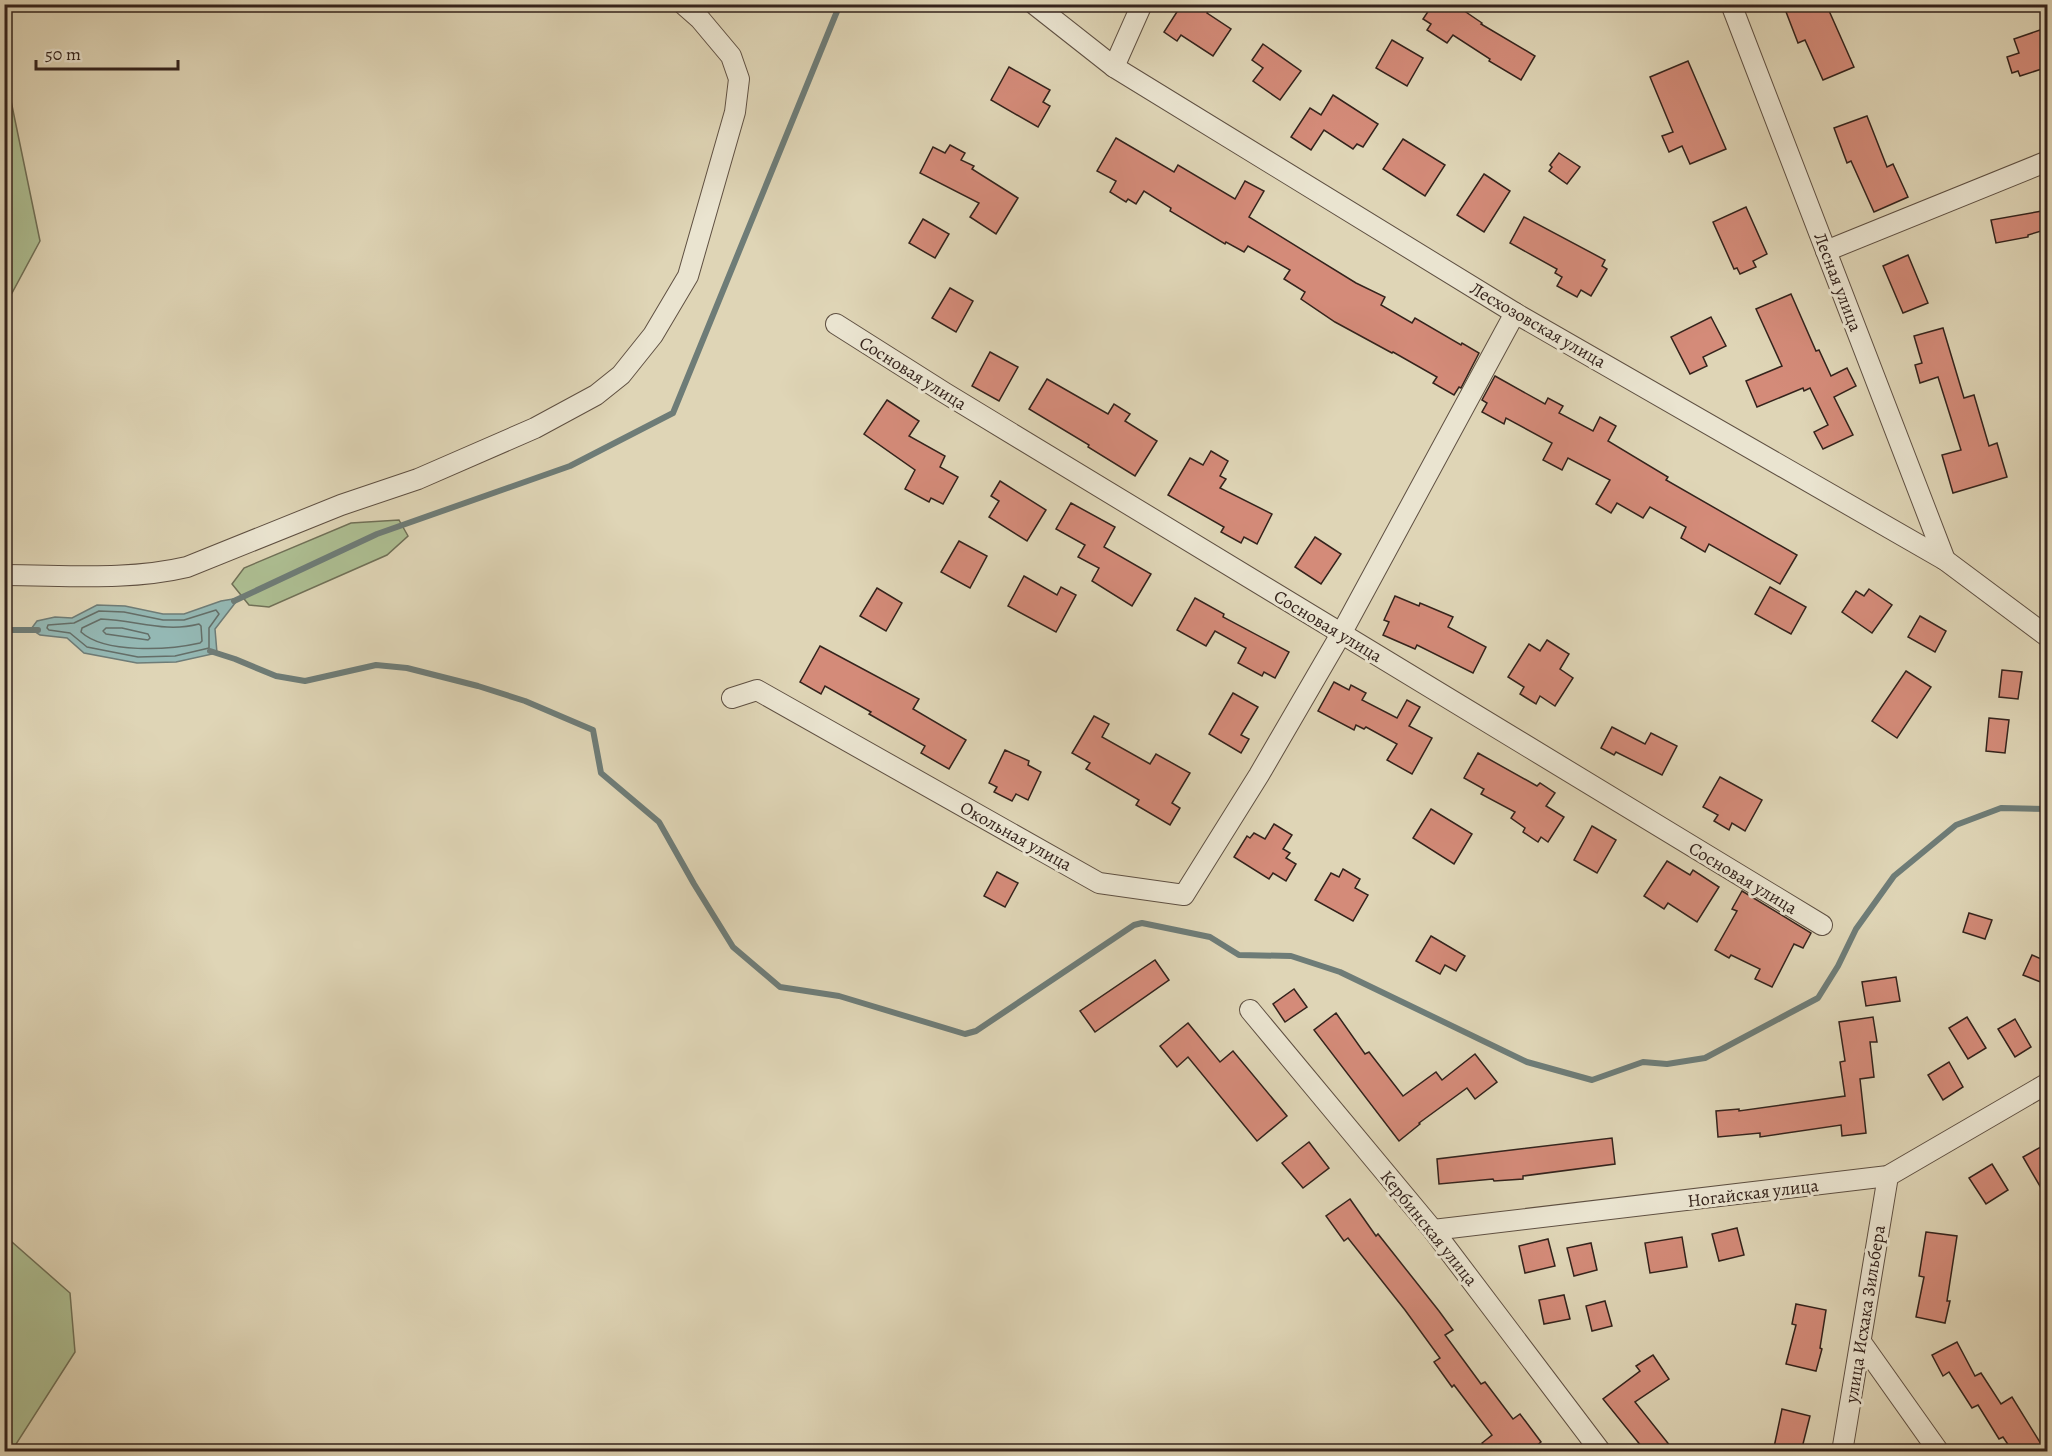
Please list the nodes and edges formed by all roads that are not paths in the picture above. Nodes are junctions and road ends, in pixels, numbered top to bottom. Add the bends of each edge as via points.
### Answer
1 (683, 4) edge
2 (1034, 4) edge
3 (1142, 4) edge
4 (1731, 4) edge
5 (1114, 67) junction
6 (2048, 161) edge
7 (1826, 251) junction
8 (1515, 313) junction
9 (836, 324) dead end
10 (1945, 560) junction
11 (4, 575) edge
12 (1341, 634) junction
13 (2048, 637) edge
14 (732, 698) dead end
15 (1822, 926) dead end
16 (1250, 1010) dead end
17 (2048, 1083) edge
18 (1888, 1176) junction
19 (1433, 1230) junction
20 (1861, 1342) junction
21 (1601, 1452) edge
22 (1842, 1452) edge
23 (1939, 1452) edge

1 - 11 street via 731,56 739,79 735,112 688,276 653,335 621,375 596,395 535,428 418,479 341,505 187,567 124,576
2 - 5 street, Лесхозовская улица
3 - 5 street
4 - 7 street, Лесная улица
5 - 8 street, Лесхозовская улица
6 - 7 street
7 - 10 street, Лесная улица
8 - 10 street, Лесхозовская улица
8 - 12 street
9 - 12 street, Сосновая улица
10 - 13 street, Лесхозовская улица
12 - 14 street, Окольная улица via 1184,895 1100,883 757,690
12 - 15 street, Сосновая улица
16 - 19 street, Кербинская улица
17 - 18 street, Ногайская улица
18 - 19 street, Ногайская улица
18 - 20 street, улица Исхака Зильбера
19 - 21 street, Кербинская улица
20 - 22 street, улица Исхака Зильбера
20 - 23 street

